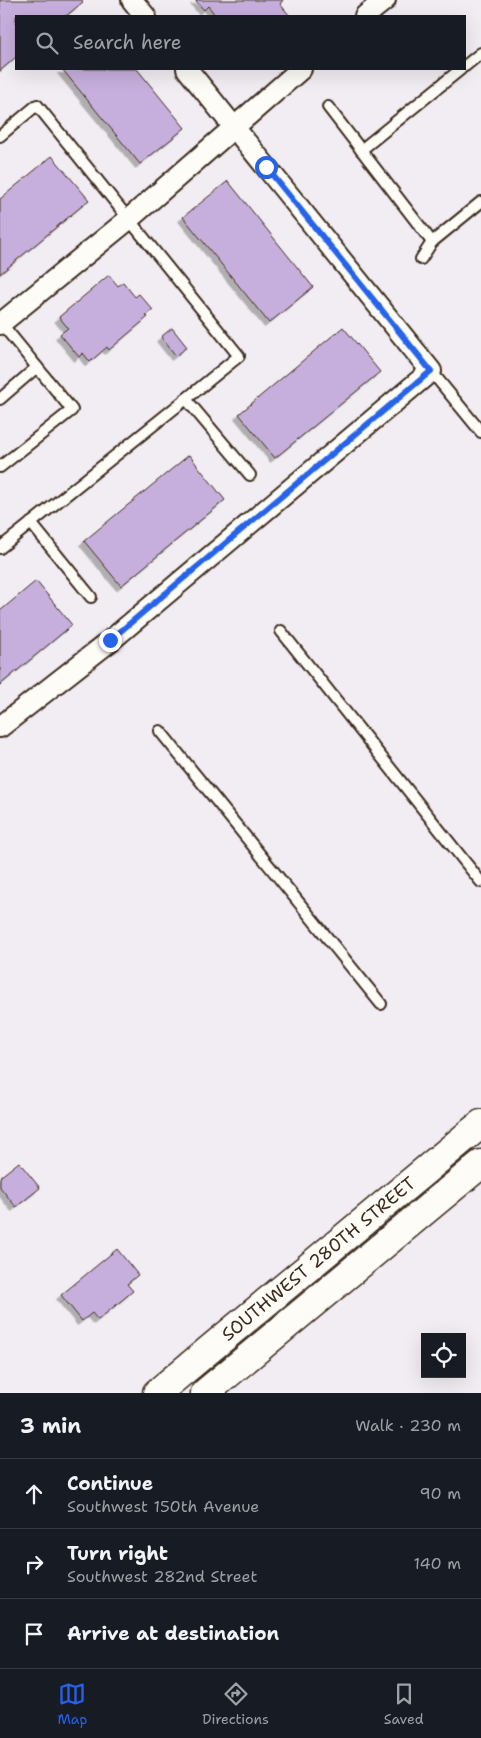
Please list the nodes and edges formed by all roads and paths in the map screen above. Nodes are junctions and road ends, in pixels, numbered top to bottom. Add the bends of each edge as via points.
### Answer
1 (132, 0) edge
2 (385, 0) edge
3 (144, 15) edge
4 (366, 15) edge
5 (481, 53) edge
6 (466, 65) edge
7 (188, 70) edge
8 (300, 70) edge
9 (460, 70) edge
10 (328, 107) dead end
11 (233, 126) junction
12 (0, 136) edge
13 (361, 150) junction
14 (481, 202) edge
15 (129, 219) junction
16 (432, 242) junction
17 (421, 259) dead end
18 (0, 323) edge
19 (37, 368) junction
20 (431, 371) junction
21 (0, 399) edge
22 (186, 399) junction
23 (481, 432) edge
24 (0, 467) edge
25 (250, 476) dead end
26 (31, 523) junction
27 (0, 548) edge
28 (91, 597) dead end
29 (281, 631) dead end
30 (0, 727) edge
31 (160, 731) dead end
32 (481, 882) edge
33 (382, 1004) dead end
34 (481, 1124) edge
35 (481, 1164) edge
36 (361, 1224) junction
37 (382, 1246) junction
38 (182, 1372) junction
39 (157, 1393) edge
40 (204, 1393) edge

1 - 3 street
2 - 4 street
5 - 6 lane
7 - 11 street
8 - 11 street
9 - 13 lane
10 - 13 lane
11 - 15 street
11 - 20 street
12 - 15 lane via 37,105
13 - 16 lane
14 - 16 lane
15 - 18 street
15 - 22 lane via 239,356
16 - 17 lane
18 - 19 lane
19 - 21 lane
19 - 24 lane via 72,410
20 - 23 lane
20 - 30 street via 110,640
22 - 25 lane
22 - 26 lane
26 - 27 lane
26 - 28 lane
29 - 32 lane
31 - 33 lane
34 - 36 street, SOUTHWEST 280TH STREET
35 - 37 street, SOUTHWEST 280TH STREET
36 - 37 street
36 - 38 street, SOUTHWEST 280TH STREET
37 - 40 street, SOUTHWEST 280TH STREET
38 - 39 street, SOUTHWEST 280TH STREET
38 - 40 street

